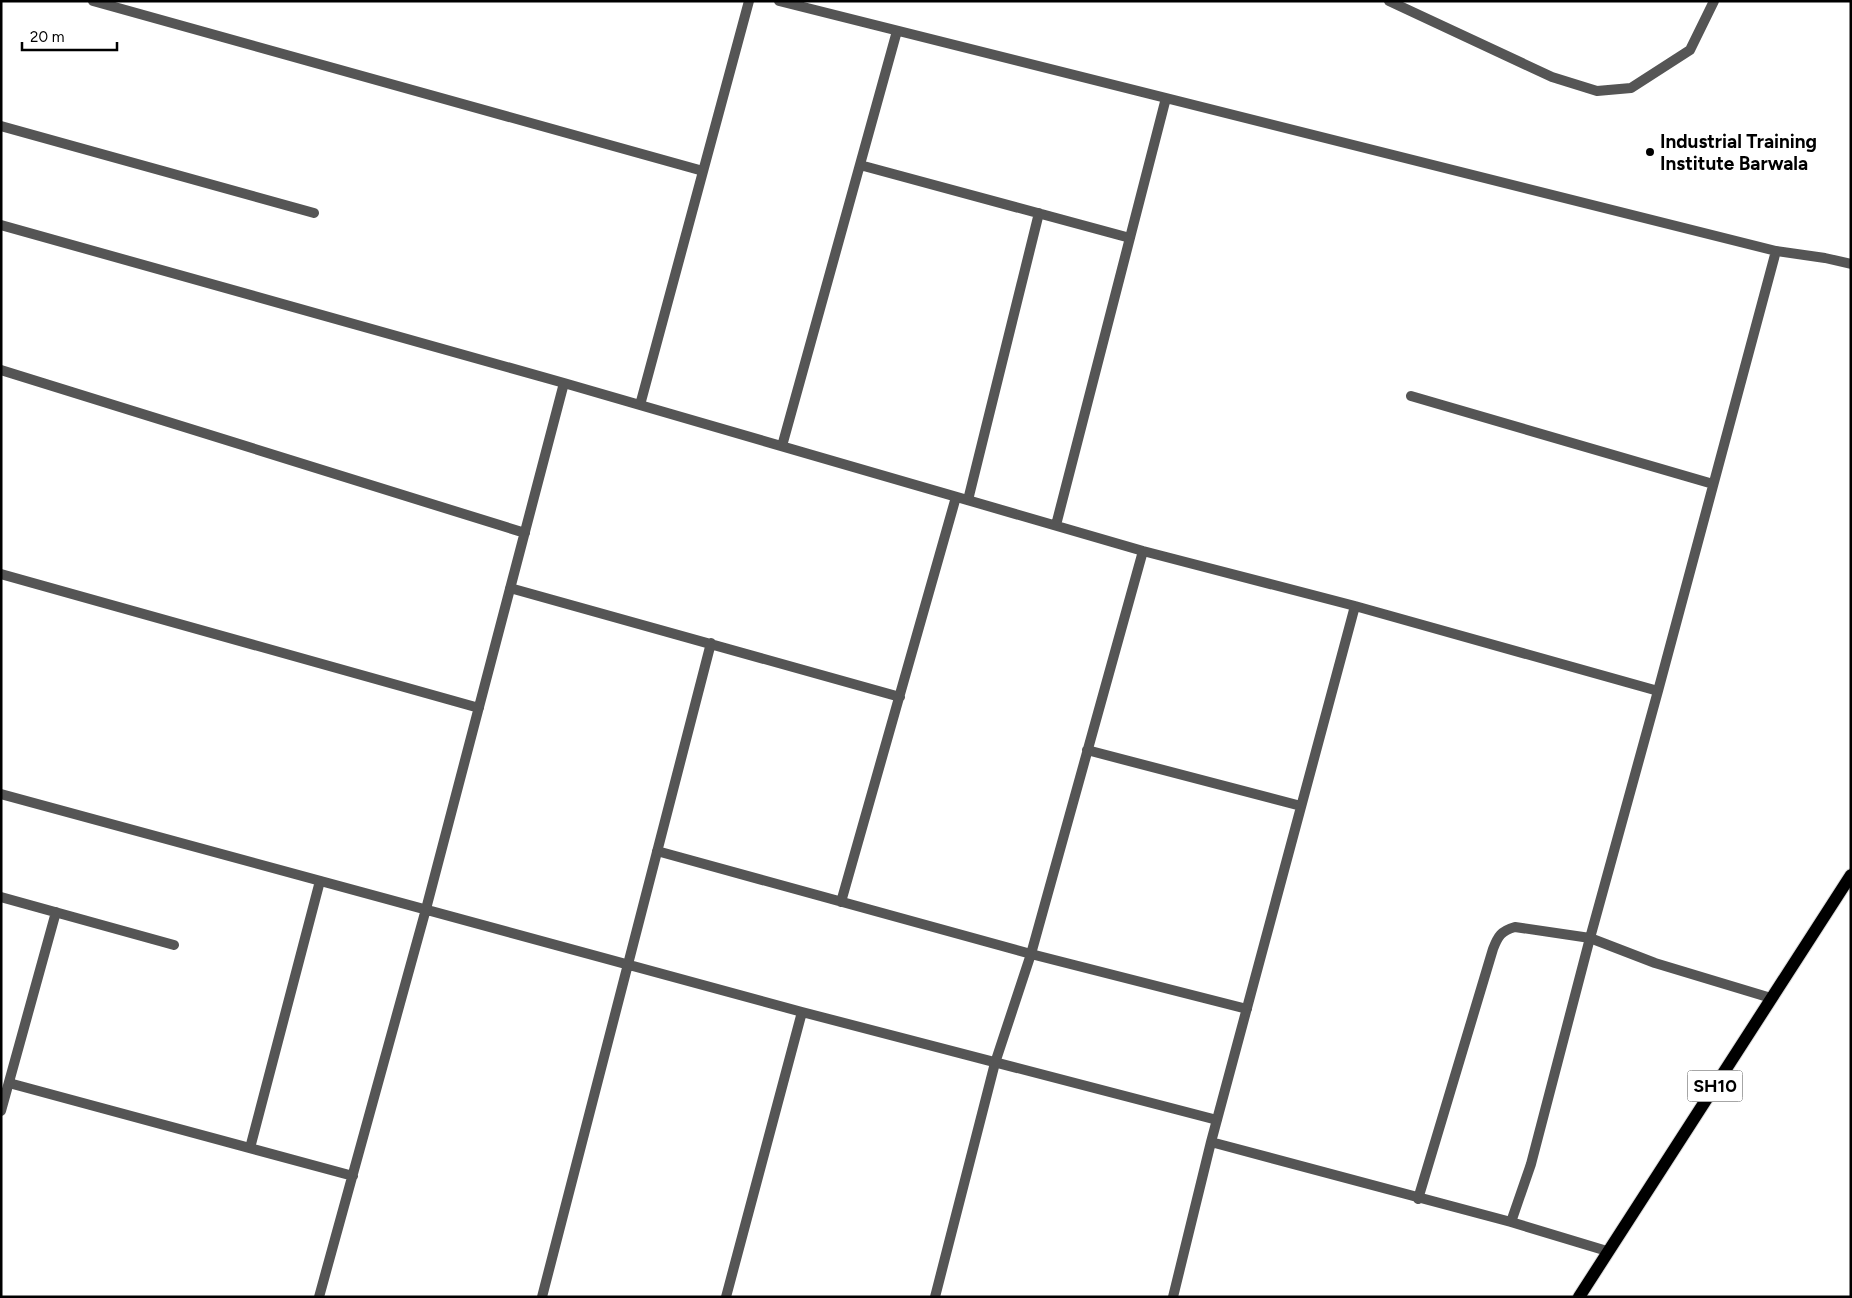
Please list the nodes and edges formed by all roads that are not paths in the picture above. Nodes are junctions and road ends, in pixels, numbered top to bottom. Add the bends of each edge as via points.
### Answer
1 (93, 1) edge
2 (749, 1) edge
3 (779, 1) edge
4 (1389, 1) edge
5 (1714, 1) edge
6 (897, 31) junction
7 (1166, 98) junction
8 (1, 126) edge
9 (860, 166) junction
10 (703, 171) junction
11 (314, 214) dead end
12 (1039, 214) junction
13 (1, 225) edge
14 (1130, 238) junction
15 (1776, 251) junction
16 (1851, 264) edge
17 (1, 370) edge
18 (564, 383) junction
19 (1411, 396) dead end
20 (640, 405) junction
21 (782, 446) junction
22 (1713, 484) junction
23 (956, 497) junction
24 (968, 500) junction
25 (1056, 525) junction
26 (525, 533) junction
27 (1143, 551) junction
28 (1, 574) edge
29 (510, 588) junction
30 (1355, 606) junction
31 (710, 643) junction
32 (1658, 692) junction
33 (900, 697) junction
34 (478, 708) junction
35 (1087, 750) junction
36 (1, 794) edge
37 (1301, 806) junction
38 (657, 851) junction
39 (1851, 875) edge
40 (320, 880) junction
41 (1, 897) edge
42 (842, 902) junction
43 (426, 909) junction
44 (56, 912) junction
45 (1590, 938) junction
46 (174, 945) dead end
47 (1031, 954) junction
48 (628, 964) junction
49 (1771, 998) junction
50 (1247, 1008) junction
51 (802, 1012) junction
52 (995, 1063) junction
53 (9, 1083) junction
54 (1, 1111) edge
55 (1217, 1120) junction
56 (1211, 1142) junction
57 (250, 1148) junction
58 (353, 1176) junction
59 (1418, 1199) junction
60 (1511, 1222) junction
61 (1607, 1251) junction
62 (319, 1297) edge
63 (542, 1297) edge
64 (726, 1297) edge
65 (935, 1297) edge
66 (1173, 1297) edge
67 (1579, 1297) edge

1 - 10 street
2 - 10 street
3 - 6 street
4 - 5 street via 1552,77 1597,91 1631,88 1690,50
6 - 7 street
6 - 9 street
7 - 14 street
7 - 15 street
8 - 11 street
9 - 12 street
9 - 21 street
10 - 20 street
12 - 14 street
12 - 24 street
13 - 18 street
14 - 25 street
15 - 16 street
15 - 22 street
17 - 26 street
18 - 20 street
18 - 26 street
19 - 22 street
20 - 21 street
21 - 23 street
22 - 32 street
23 - 24 street
23 - 33 street
24 - 25 street
25 - 27 street
26 - 29 street
27 - 30 street
27 - 35 street
28 - 34 street
29 - 31 street
29 - 34 street
30 - 32 street
30 - 37 street
31 - 33 street
31 - 38 street
32 - 45 street
33 - 42 street
34 - 43 street
35 - 37 street
35 - 47 street
36 - 40 street
37 - 50 street
38 - 42 street
38 - 48 street
39 - 49 main road, SH10
40 - 43 street
40 - 57 street
41 - 44 street
42 - 47 street
43 - 48 street
43 - 58 street
44 - 46 street
44 - 53 street
45 - 49 street
45 - 59 street via 1515,928 1498,935
45 - 60 street via 1531,1164
47 - 50 street
47 - 52 street
48 - 51 street
48 - 63 street
49 - 61 main road, SH10
50 - 55 street
51 - 52 street
51 - 64 street
52 - 55 street
52 - 65 street
53 - 54 street
53 - 57 street
55 - 56 street
56 - 59 street
56 - 66 street
57 - 58 street
58 - 62 street
59 - 60 street
60 - 61 street
61 - 67 main road, SH10

